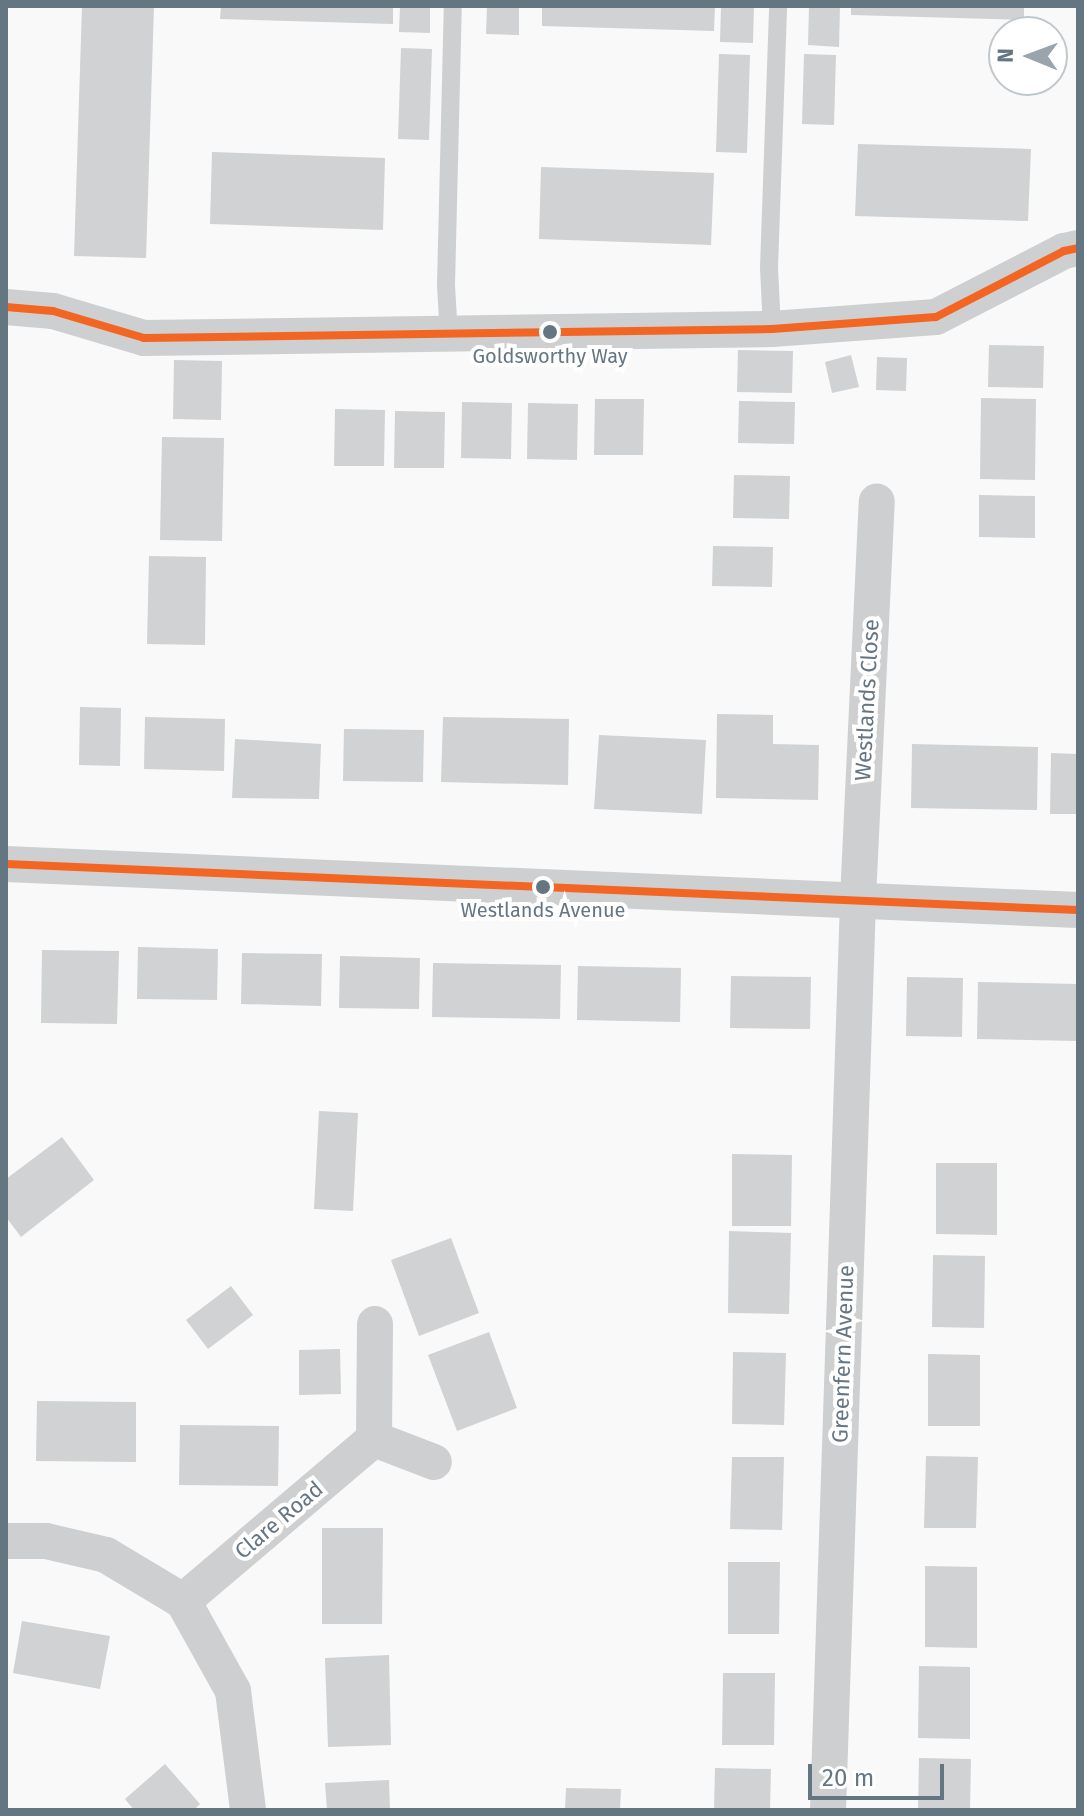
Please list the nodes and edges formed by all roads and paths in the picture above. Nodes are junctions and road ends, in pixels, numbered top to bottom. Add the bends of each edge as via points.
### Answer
1 (453, 6) edge
2 (778, 6) edge
3 (1078, 248) edge
4 (6, 307) edge
5 (772, 329) junction
6 (449, 336) junction
7 (877, 501) dead end
8 (6, 864) edge
9 (858, 899) junction
10 (1078, 910) edge
11 (375, 1324) dead end
12 (374, 1439) junction
13 (434, 1462) dead end
14 (6, 1541) edge
15 (183, 1601) junction
16 (248, 1810) edge
17 (828, 1810) edge

1 - 6 lane
2 - 5 lane via 769,268
3 - 5 street via 936,317
4 - 6 street via 53,311 144,338
5 - 6 street
7 - 9 street, Westlands Close
8 - 9 street
9 - 10 street
9 - 17 street, Greenfern Avenue
11 - 12 street
12 - 13 street
12 - 15 street, Clare Road
14 - 15 street via 46,1541 106,1555
15 - 16 street via 233,1691

